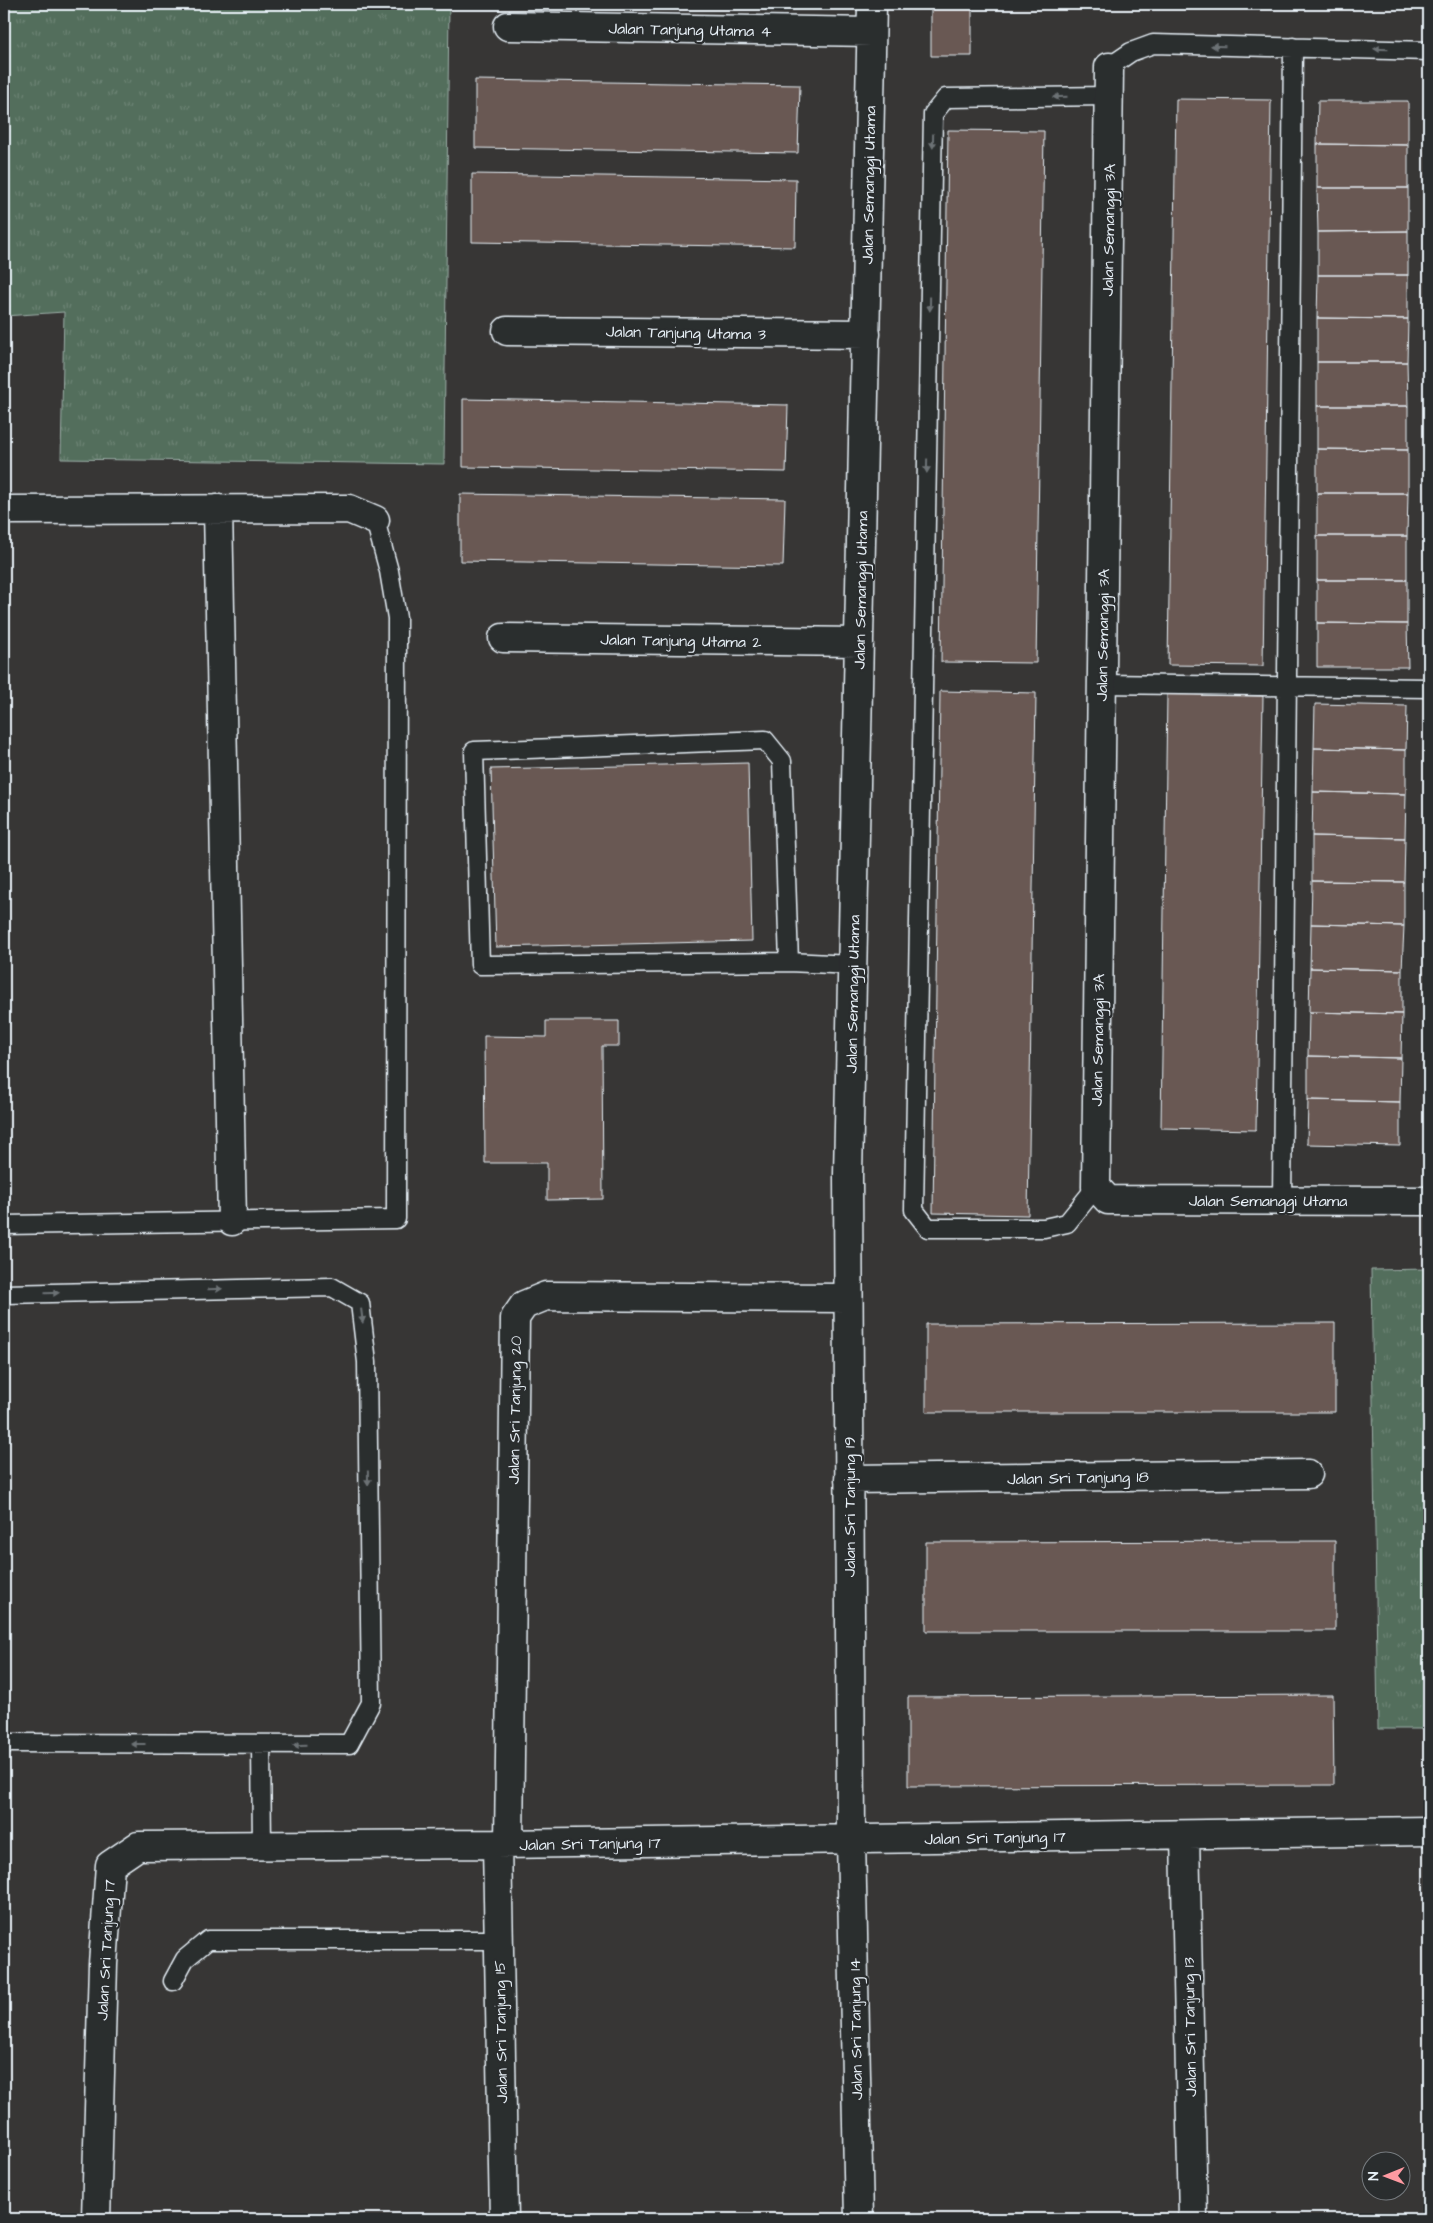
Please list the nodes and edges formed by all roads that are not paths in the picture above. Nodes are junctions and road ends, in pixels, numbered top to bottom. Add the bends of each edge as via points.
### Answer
1 (872, 4) edge
2 (508, 26) dead end
3 (871, 32) junction
4 (1293, 47) junction
5 (1429, 51) edge
6 (1109, 67) joint
7 (1109, 96) junction
8 (507, 331) dead end
9 (866, 334) junction
10 (218, 509) junction
11 (4, 510) edge
12 (374, 520) joint
13 (503, 638) dead end
14 (859, 642) junction
15 (1102, 684) junction
16 (1287, 686) junction
17 (1429, 688) edge
18 (789, 962) junction
19 (852, 965) junction
20 (848, 1175) joint
21 (1102, 1193) junction
22 (1282, 1200) junction
23 (1429, 1201) edge
24 (232, 1221) junction
25 (4, 1225) edge
26 (4, 1294) edge
27 (848, 1298) junction
28 (1308, 1474) dead end
29 (849, 1479) junction
30 (4, 1743) edge
31 (261, 1745) junction
32 (1429, 1831) edge
33 (1185, 1835) junction
34 (851, 1839) junction
35 (503, 1844) junction
36 (262, 1846) junction
37 (499, 1940) junction
38 (172, 1981) dead end
39 (96, 2219) edge
40 (504, 2219) edge
41 (859, 2219) edge
42 (1193, 2219) edge

1 - 3 street, Jalan Semanggi Utama
2 - 3 street, Jalan Tanjung Utama 4
3 - 9 street, Jalan Semanggi Utama
5 -> 4 lane
4 -> 6 lane via 1153,44 1131,52
4 - 16 lane
6 - 7 street, Jalan Semanggi 3A
7 - 15 street, Jalan Semanggi 3A
7 -> 21 lane via 946,98 933,114 914,1210 928,1228 1044,1228 1067,1223
8 - 9 street, Jalan Tanjung Utama 3
9 - 14 street, Jalan Semanggi Utama
10 - 11 street
10 - 12 street via 349,509
10 - 24 street
12 - 24 lane via 389,571 396,618 396,1219
13 - 14 street, Jalan Tanjung Utama 2
14 - 19 street, Jalan Semanggi Utama
15 - 16 lane
15 - 21 street, Jalan Semanggi 3A
16 - 17 lane
16 - 22 lane
18 - 18 lane via 480,965 474,750 766,740 782,761
18 - 19 lane
19 - 20 street, Jalan Semanggi Utama
20 - 27 street, Jalan Sri Tanjung 19
21 - 22 street, Jalan Semanggi Utama
22 - 23 street, Jalan Semanggi Utama
24 - 25 lane
26 -> 31 lane via 332,1287 360,1303 367,1362 371,1703 349,1744
27 - 29 street, Jalan Sri Tanjung 19
27 - 35 street, Jalan Sri Tanjung 20 via 546,1296 524,1305 515,1318
28 - 29 street, Jalan Sri Tanjung 18
29 - 34 street, Jalan Sri Tanjung 19
31 -> 30 lane
31 - 36 lane
32 - 33 street, Jalan Sri Tanjung 17
33 - 34 street, Jalan Sri Tanjung 17
33 - 42 street, Jalan Sri Tanjung 13
34 - 35 street, Jalan Sri Tanjung 17
34 - 41 street, Jalan Sri Tanjung 14
35 - 36 street, Jalan Sri Tanjung 17
35 - 37 street, Jalan Sri Tanjung 15
36 - 39 street, Jalan Sri Tanjung 17 via 138,1846 110,1865 103,1964
37 - 38 lane via 208,1940 184,1958
37 - 40 street, Jalan Sri Tanjung 15

